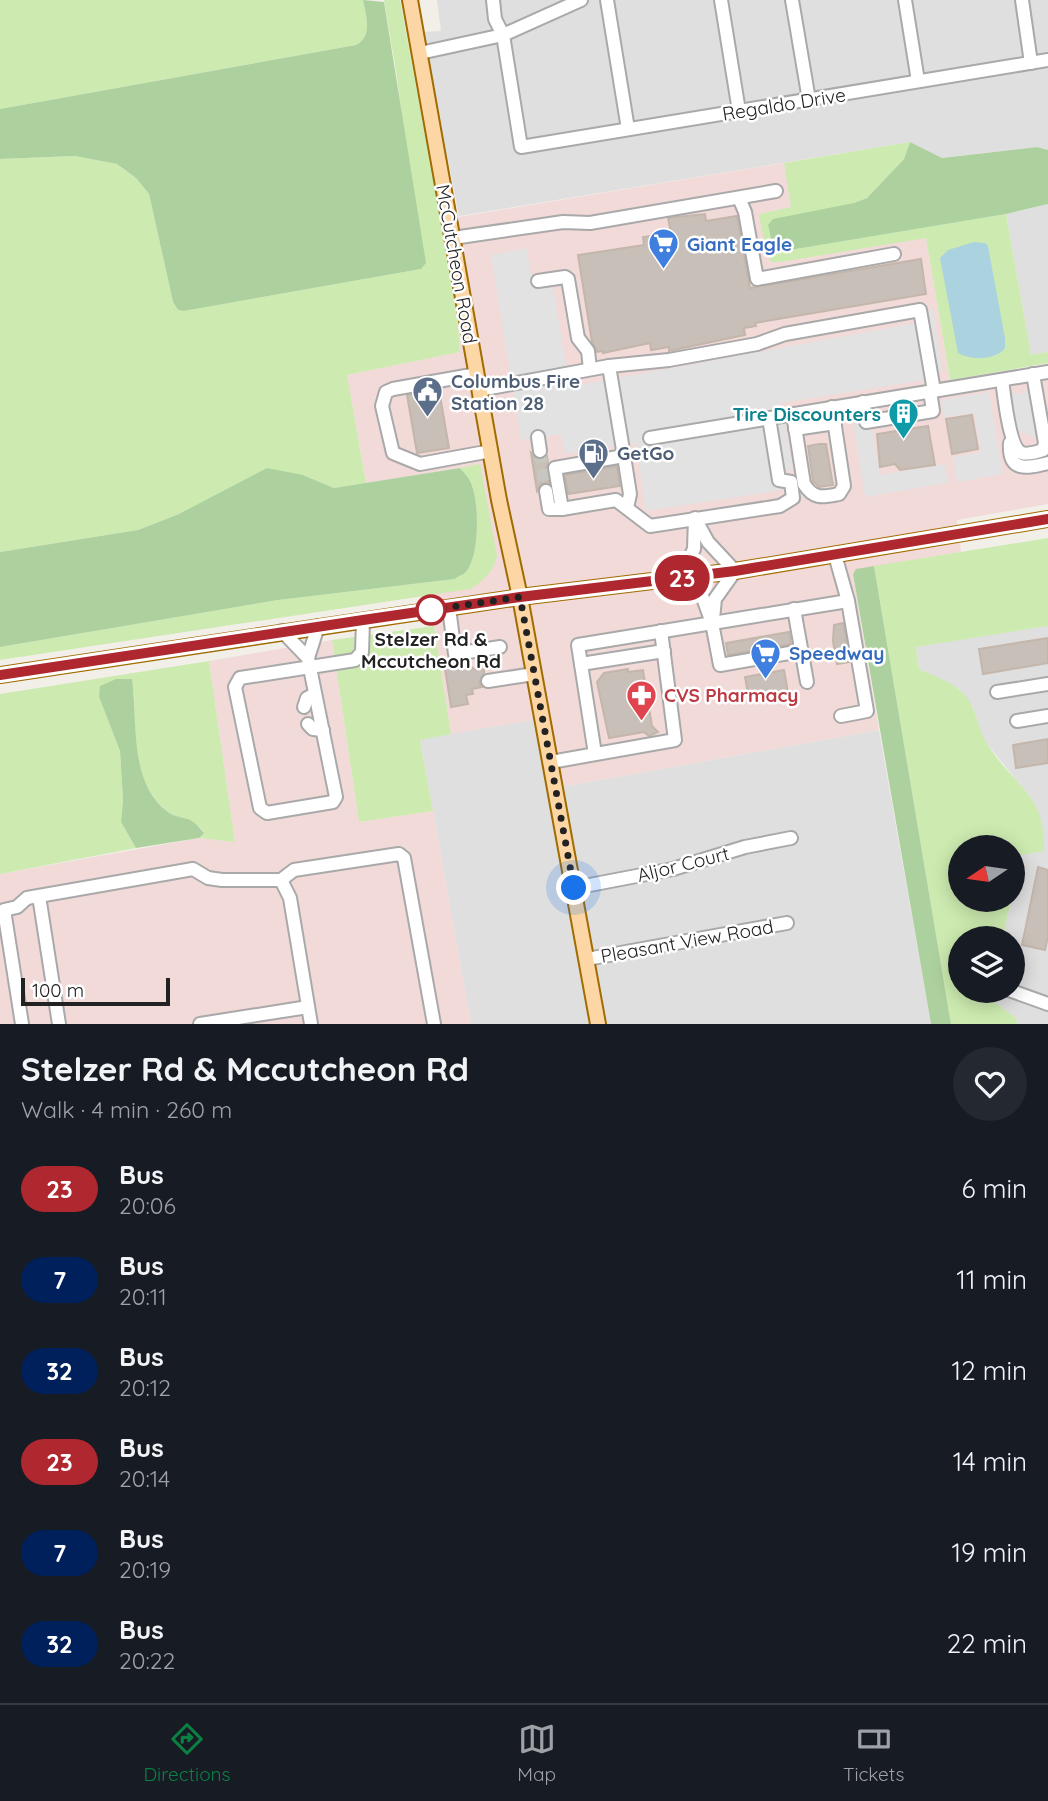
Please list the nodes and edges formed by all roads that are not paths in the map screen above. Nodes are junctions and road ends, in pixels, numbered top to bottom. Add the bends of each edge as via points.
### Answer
1 (410, 0) edge
2 (493, 0) edge
3 (581, 0) edge
4 (607, 0) edge
5 (721, 0) edge
6 (792, 0) edge
7 (905, 0) edge
8 (1021, 0) edge
9 (503, 36) junction
10 (420, 53) junction
11 (1048, 60) edge
12 (1031, 63) junction
13 (918, 81) junction
14 (809, 100) junction
15 (739, 111) junction
16 (628, 129) junction
17 (776, 191) dead end
18 (739, 198) junction
19 (453, 238) junction
20 (894, 254) dead end
21 (538, 281) dead end
22 (609, 366) junction
23 (590, 369) junction
24 (1048, 372) edge
25 (477, 374) junction
26 (1033, 374) junction
27 (1002, 380) junction
28 (479, 390) junction
29 (932, 391) junction
30 (1043, 395) edge
31 (863, 402) junction
32 (832, 407) junction
33 (793, 414) junction
34 (769, 418) junction
35 (835, 423) junction
36 (795, 429) junction
37 (1011, 435) junction
38 (537, 437) dead end
39 (650, 438) dead end
40 (1043, 450) junction
41 (491, 452) junction
42 (540, 452) tunnel mouth
43 (624, 456) junction
44 (1047, 464) edge
45 (547, 491) tunnel mouth
46 (627, 508) junction
47 (562, 509) junction
48 (695, 518) junction
49 (1048, 519) edge
50 (835, 555) junction
51 (735, 571) junction
52 (680, 579) junction
53 (520, 597) junction
54 (849, 601) junction
55 (449, 608) junction
56 (794, 609) junction
57 (363, 620) junction
58 (712, 622) junction
59 (318, 626) junction
60 (282, 631) junction
61 (661, 631) junction
62 (500, 647) dead end
63 (664, 651) junction
64 (801, 651) junction
65 (309, 662) junction
66 (580, 663) junction
67 (534, 674) junction
68 (0, 675) edge
69 (488, 681) dead end
70 (807, 682) dead end
71 (1048, 684) edge
72 (997, 692) dead end
73 (315, 694) junction
74 (304, 707) dead end
75 (841, 716) dead end
76 (1048, 716) edge
77 (1017, 721) dead end
78 (308, 724) dead end
79 (323, 730) junction
80 (595, 754) junction
81 (551, 762) junction
82 (791, 838) dead end
83 (281, 880) junction
84 (574, 888) junction
85 (39, 896) junction
86 (2, 909) edge
87 (787, 923) dead end
88 (587, 959) junction
89 (1025, 996) edge
90 (1048, 1004) edge
91 (308, 1007) junction
92 (22, 1024) edge
93 (59, 1024) edge
94 (200, 1024) edge
95 (311, 1024) edge
96 (433, 1024) edge
97 (598, 1024) edge

1 - 10 main road, McCutcheon Road
2 - 9 street
3 - 9 street
4 - 16 street
5 - 15 street
6 - 14 street
7 - 13 street
8 - 12 street
9 - 10 street
9 - 16 street, Regaldo Drive via 521,147
10 - 19 main road, McCutcheon Road
11 - 12 street, Regaldo Drive
12 - 13 street, Regaldo Drive
13 - 14 street, Regaldo Drive
14 - 15 street, Regaldo Drive
15 - 16 street, Regaldo Drive
17 - 18 street
18 - 19 street via 590,223 563,222
18 - 20 street via 757,279
19 - 25 main road, McCutcheon Road
21 - 23 street via 568,279 578,338 588,351
22 - 23 street
22 - 29 street via 669,360 920,310
22 - 43 street
23 - 28 street
24 - 26 street
25 - 28 main road, McCutcheon Road
25 - 41 street via 393,389 386,392 382,406 393,453 407,460 420,464
26 - 27 street
26 - 30 street
27 - 29 street
27 - 37 street
28 - 41 main road, McCutcheon Road
29 - 31 street
29 - 31 street via 933,411 880,420 866,422
30 - 40 street
31 - 32 street
32 - 33 street
32 - 35 street
33 - 34 street
33 - 36 street
34 - 39 street
34 - 48 street via 779,480 791,482 793,498 783,504
35 - 36 street
35 - 36 street via 844,486 839,494 818,498 804,484
37 - 40 street via 1017,450 1024,454
37 - 44 street via 1016,464 1025,468
38 - 42 street
40 - 44 street
41 - 53 main road, McCutcheon Road
43 - 46 street via 630,494
43 - 47 street via 555,468
45 - 47 street via 550,509
46 - 47 street via 616,500
46 - 48 street via 650,526
48 - 51 street via 708,542
48 - 52 street via 694,549
49 - 50 main road
50 - 51 main road
50 - 54 street
51 - 52 main road
51 - 58 street via 715,598
52 - 53 main road
52 - 58 street via 703,598
53 - 55 main road
53 - 67 main road, McCutcheon Road
54 - 56 street
54 - 75 street via 867,711
55 - 57 main road
55 - 62 street via 455,653
56 - 58 street
56 - 64 street
57 - 59 main road
57 - 65 street via 362,652 355,660
58 - 61 street
58 - 64 street via 720,664
59 - 60 main road
59 - 65 street
60 - 65 street
60 - 68 main road
61 - 63 street
61 - 66 street via 578,645
63 - 66 street
63 - 80 street via 675,740
64 - 70 street
65 - 73 street
65 - 79 street via 240,678 235,687 260,808 267,813 332,803 337,797
66 - 80 street
67 - 69 street
67 - 81 main road, McCutcheon Road
71 - 72 street
73 - 74 street via 307,698
73 - 79 street
76 - 77 street
78 - 79 street
80 - 81 street
81 - 84 main road, McCutcheon Road
82 - 84 street, Aljor Court via 673,869
83 - 85 street via 222,880 192,869
83 - 91 street via 290,898
83 - 96 street via 294,870 402,855
84 - 88 main road, McCutcheon Road
85 - 86 street via 27,898 17,908
85 - 93 street
86 - 92 street
87 - 88 street, Pleasant View Road
88 - 97 main road, McCutcheon Road
89 - 90 street
91 - 94 street
91 - 95 street

